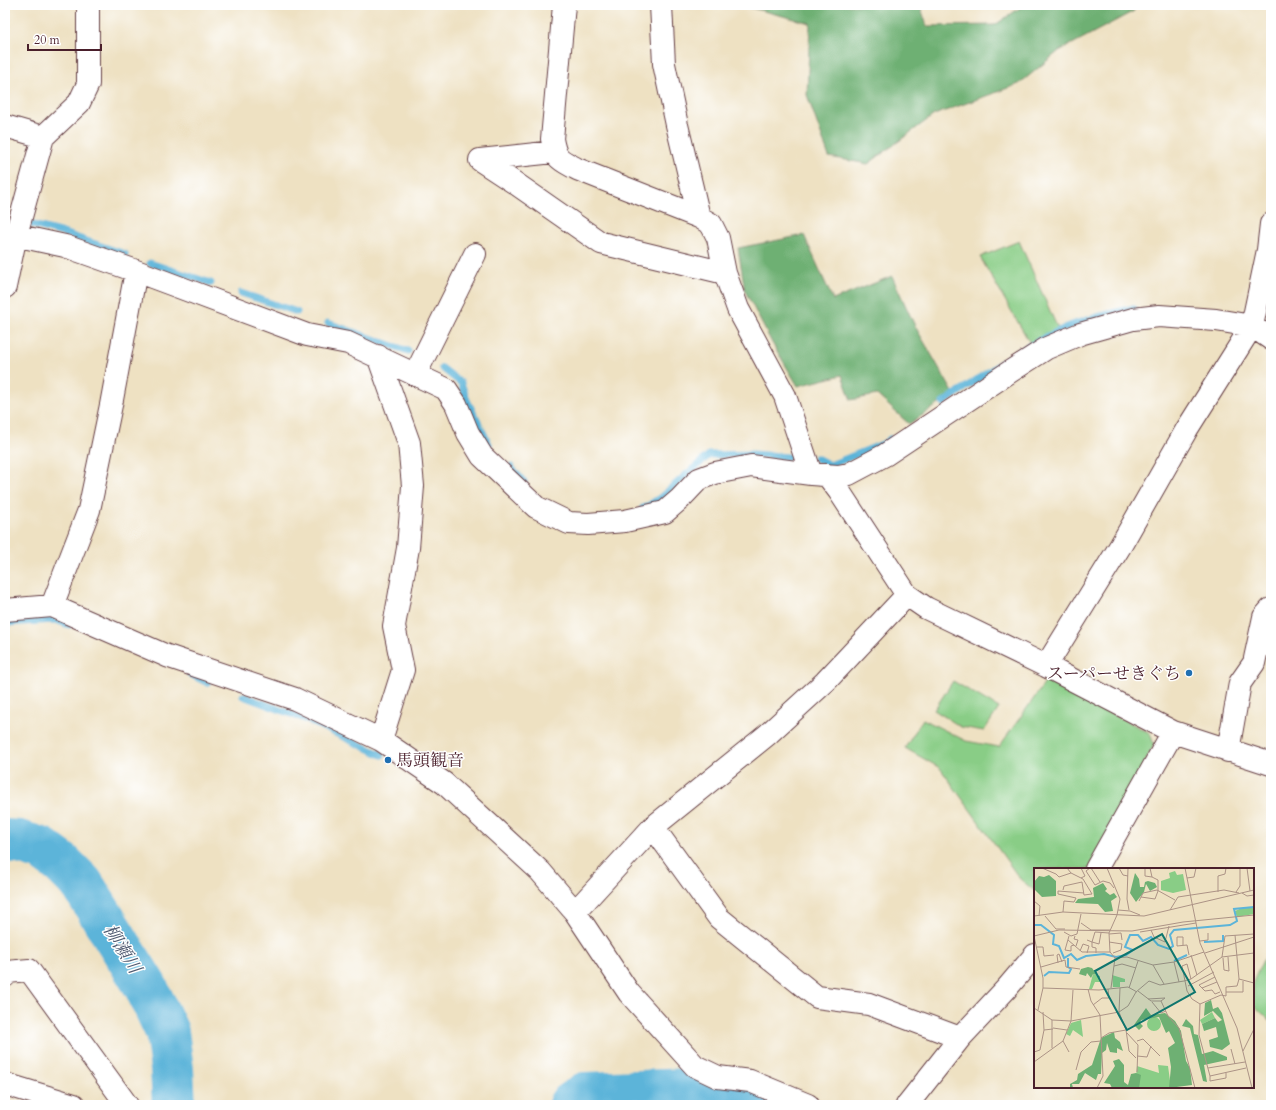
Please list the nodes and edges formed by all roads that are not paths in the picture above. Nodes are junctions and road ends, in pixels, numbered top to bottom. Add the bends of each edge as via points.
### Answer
1 (88, 5) edge
2 (564, 5) edge
3 (661, 5) edge
4 (5, 126) edge
5 (43, 137) junction
6 (554, 152) junction
7 (699, 217) junction
8 (1271, 224) edge
9 (10, 234) edge
10 (475, 254) dead end
11 (136, 271) junction
12 (725, 273) junction
13 (5, 287) edge
14 (1252, 326) junction
15 (1271, 339) edge
16 (378, 356) junction
17 (415, 375) junction
18 (819, 475) junction
19 (907, 595) junction
20 (52, 606) junction
21 (1271, 609) edge
22 (5, 610) edge
23 (1046, 666) junction
24 (1173, 732) junction
25 (381, 740) junction
26 (1228, 751) junction
27 (1271, 764) edge
28 (653, 827) junction
29 (1097, 868) edge
30 (575, 912) junction
31 (1034, 956) edge
32 (5, 976) edge
33 (960, 1038) junction
34 (5, 1084) edge
35 (74, 1105) edge
36 (127, 1105) edge
37 (808, 1105) edge
38 (907, 1105) edge

1 - 5 street via 88,84 79,103
2 - 6 street via 552,138
3 - 7 street via 664,64
4 - 5 street
5 - 9 street
6 - 7 street via 559,160 577,169
6 - 12 street via 480,160 601,243
7 - 12 street via 711,224 718,238
8 - 14 street
9 - 11 street via 65,246
9 - 13 street
10 - 17 street
11 - 16 street via 307,335 348,343
11 - 20 street via 89,510
12 - 18 street via 738,309 785,396
14 - 15 street
14 - 18 street via 1216,320 1159,316 1133,319 1080,334 1047,348 885,456 849,474
14 - 23 street via 1187,429 1121,545
16 - 17 street
16 - 25 street via 409,443 413,486 408,548 394,626 403,670
17 - 18 street via 446,389 482,456 536,507 569,523 625,521 665,512 699,479 751,466
18 - 19 street via 839,491
19 - 23 street via 926,608
19 - 28 street via 825,682 767,735
20 - 22 street
20 - 25 street via 167,656 295,699
21 - 26 street via 1264,617 1254,663 1240,683
23 - 24 street
24 - 26 street
24 - 29 street
25 - 30 street via 444,784 540,871
26 - 27 street
28 - 30 street
28 - 33 street via 719,918 817,997 869,1004
30 - 37 street via 628,993 695,1066 718,1077 750,1080
31 - 33 street
32 - 36 street via 7,972 29,970
33 - 38 street
34 - 35 street

